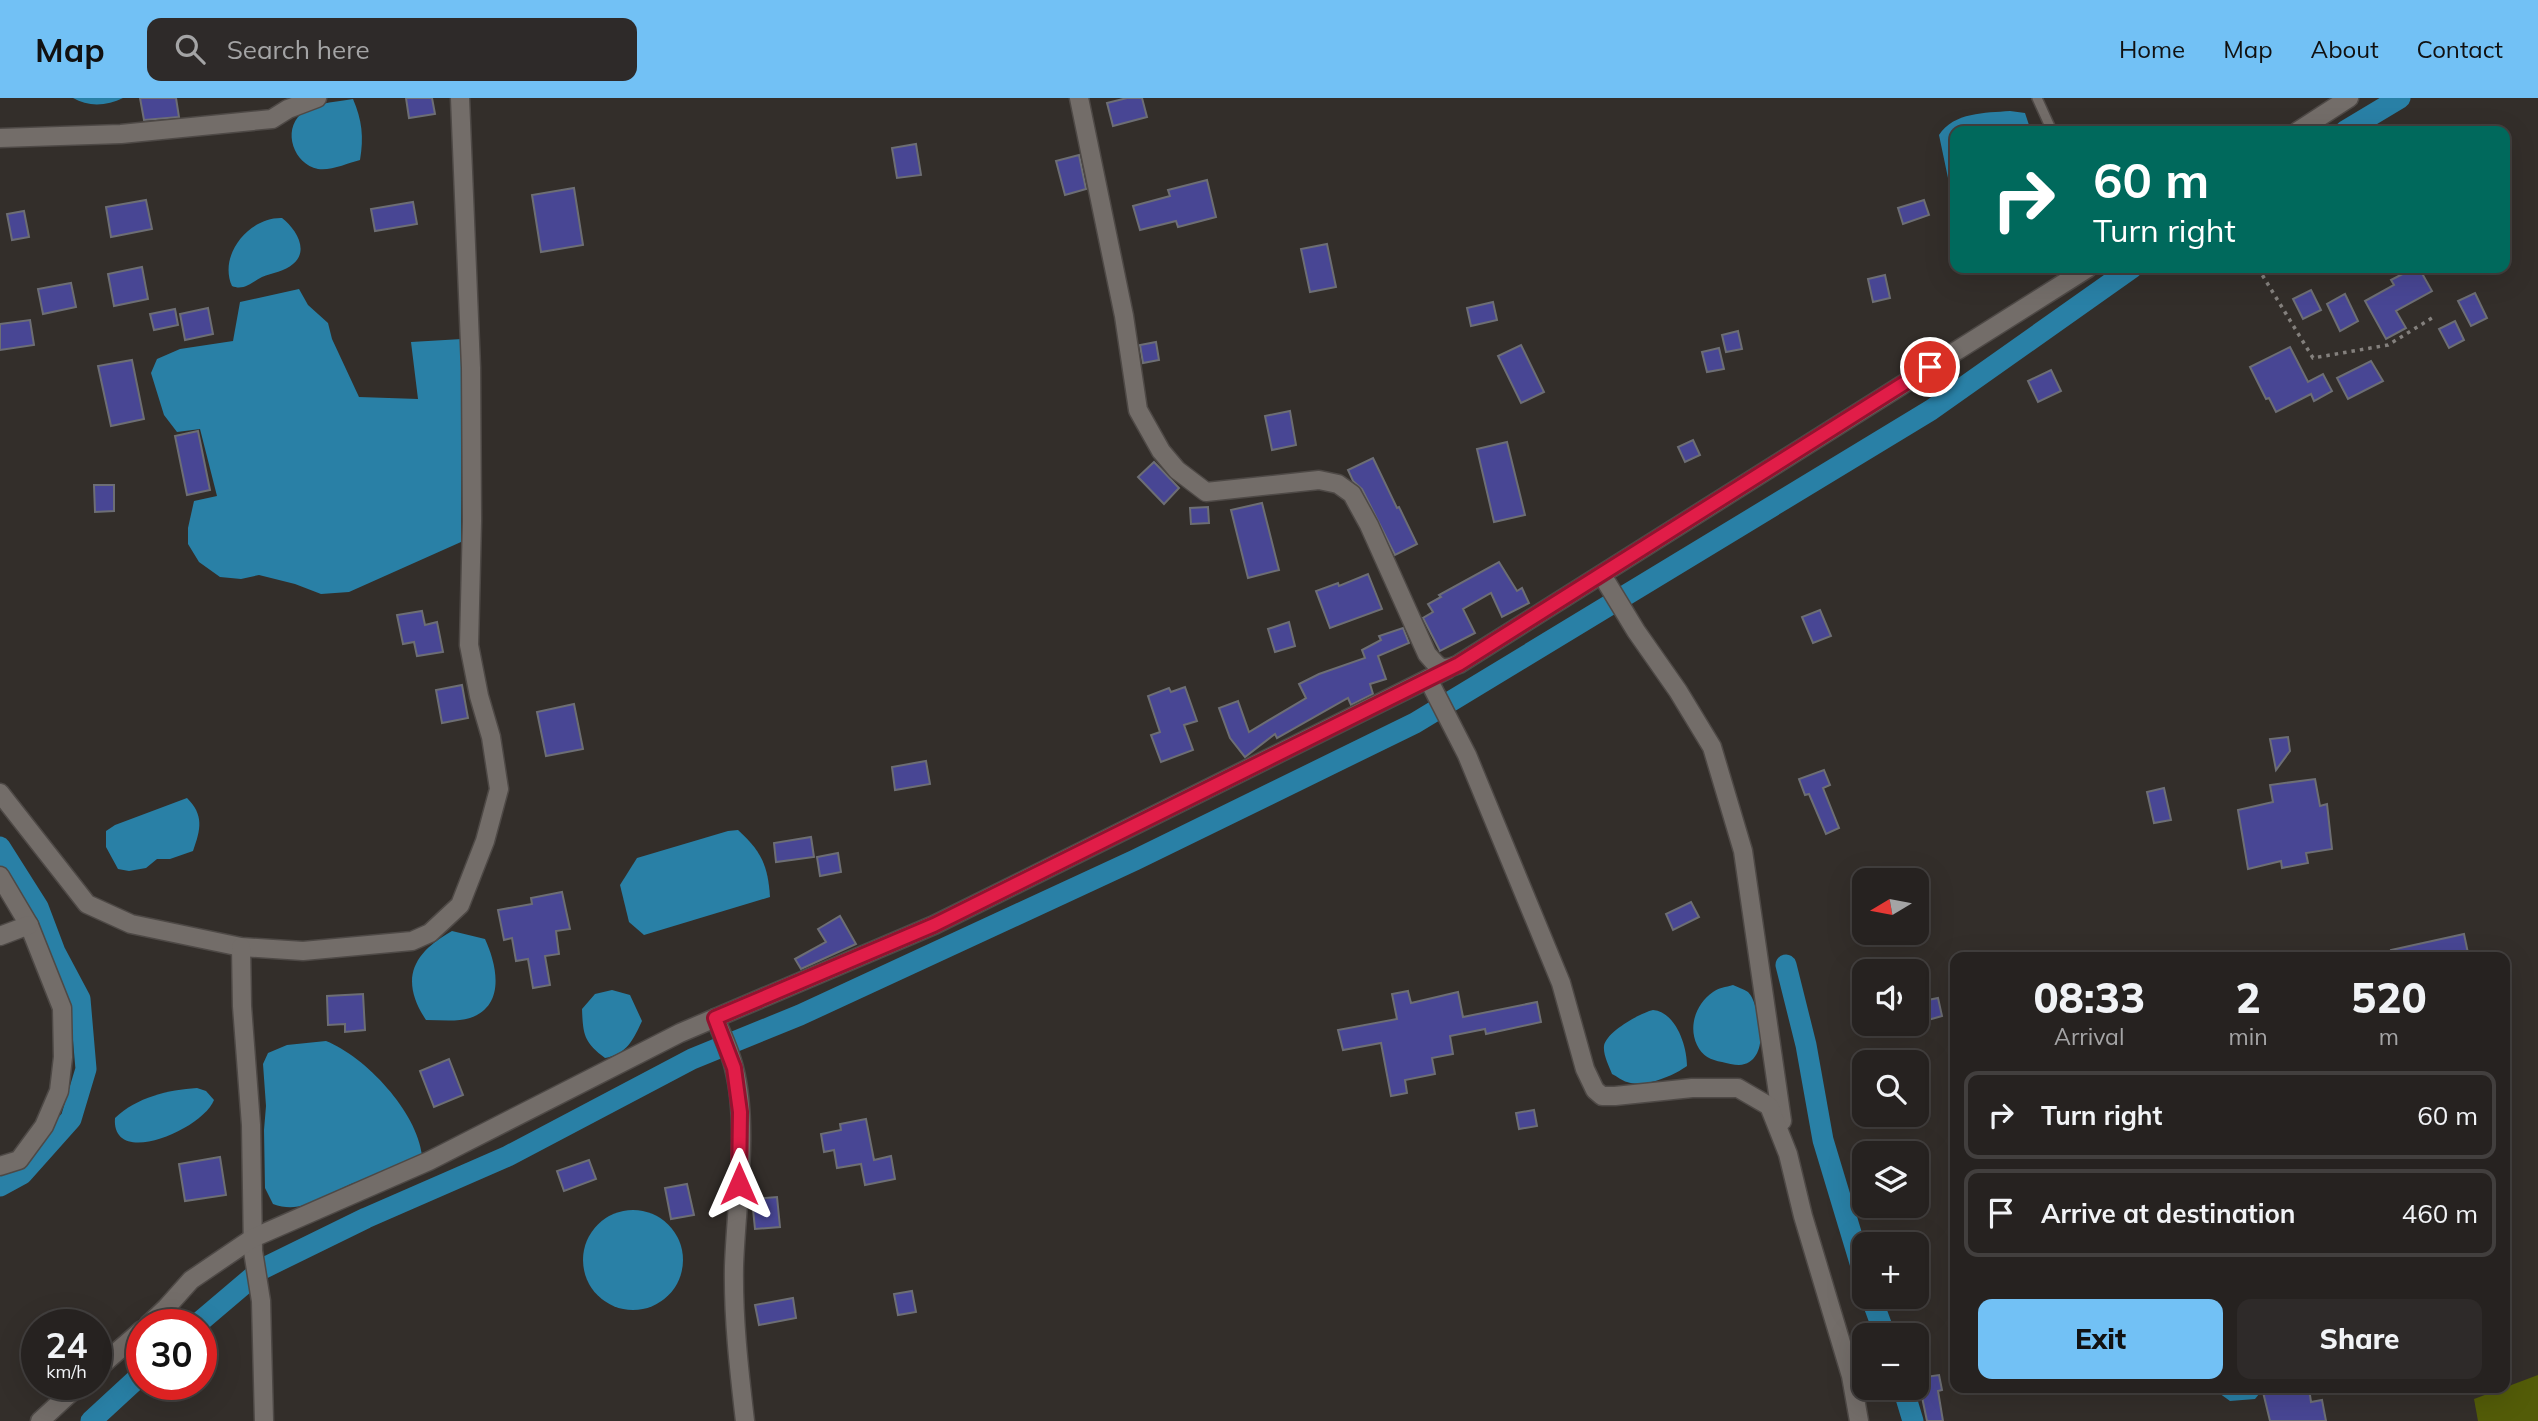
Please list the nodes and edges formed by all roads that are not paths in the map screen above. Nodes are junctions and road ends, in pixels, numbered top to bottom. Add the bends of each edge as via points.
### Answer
1 (317, 98) edge
2 (460, 98) edge
3 (1079, 98) edge
4 (2037, 98) edge
5 (2349, 98) edge
6 (2050, 126) edge
7 (2306, 126) edge
8 (0, 138) edge
9 (2080, 273) edge
10 (1601, 575) junction
11 (1448, 669) junction
12 (1428, 678) junction
13 (0, 793) edge
14 (0, 876) edge
15 (29, 925) junction
16 (0, 936) edge
17 (241, 947) junction
18 (715, 1018) junction
19 (1786, 1148) junction
20 (0, 1166) edge
21 (253, 1244) junction
22 (165, 1309) edge
23 (126, 1344) edge
24 (112, 1356) edge
25 (63, 1400) edge
26 (40, 1421) edge
27 (264, 1421) edge
28 (745, 1421) edge
29 (1859, 1421) edge

1 - 8 street via 272,120 121,134
2 - 17 street via 471,368 469,645 499,789 460,905 430,933 412,941 315,950
3 - 11 street via 1124,316 1138,410 1161,451 1206,492 1319,480 1338,484 1352,494 1427,654 1436,665
4 - 6 lane
5 - 7 street
9 - 10 street
10 - 11 street
10 - 19 street via 1712,747 1743,851
11 - 12 street
12 - 18 street via 934,925
12 - 19 street via 1467,755 1561,983 1584,1069 1595,1090 1602,1096 1615,1096 1738,1088 1769,1107
13 - 17 street via 88,904 131,923
14 - 15 street
15 - 16 street
15 - 20 street via 62,1008 59,1091 44,1126 19,1160
17 - 21 street
18 - 21 street
18 - 28 street via 734,1068 740,1112 735,1279
19 - 29 street via 1851,1376
21 - 22 street via 191,1279
21 - 27 street via 261,1301
23 - 24 street
25 - 26 street

